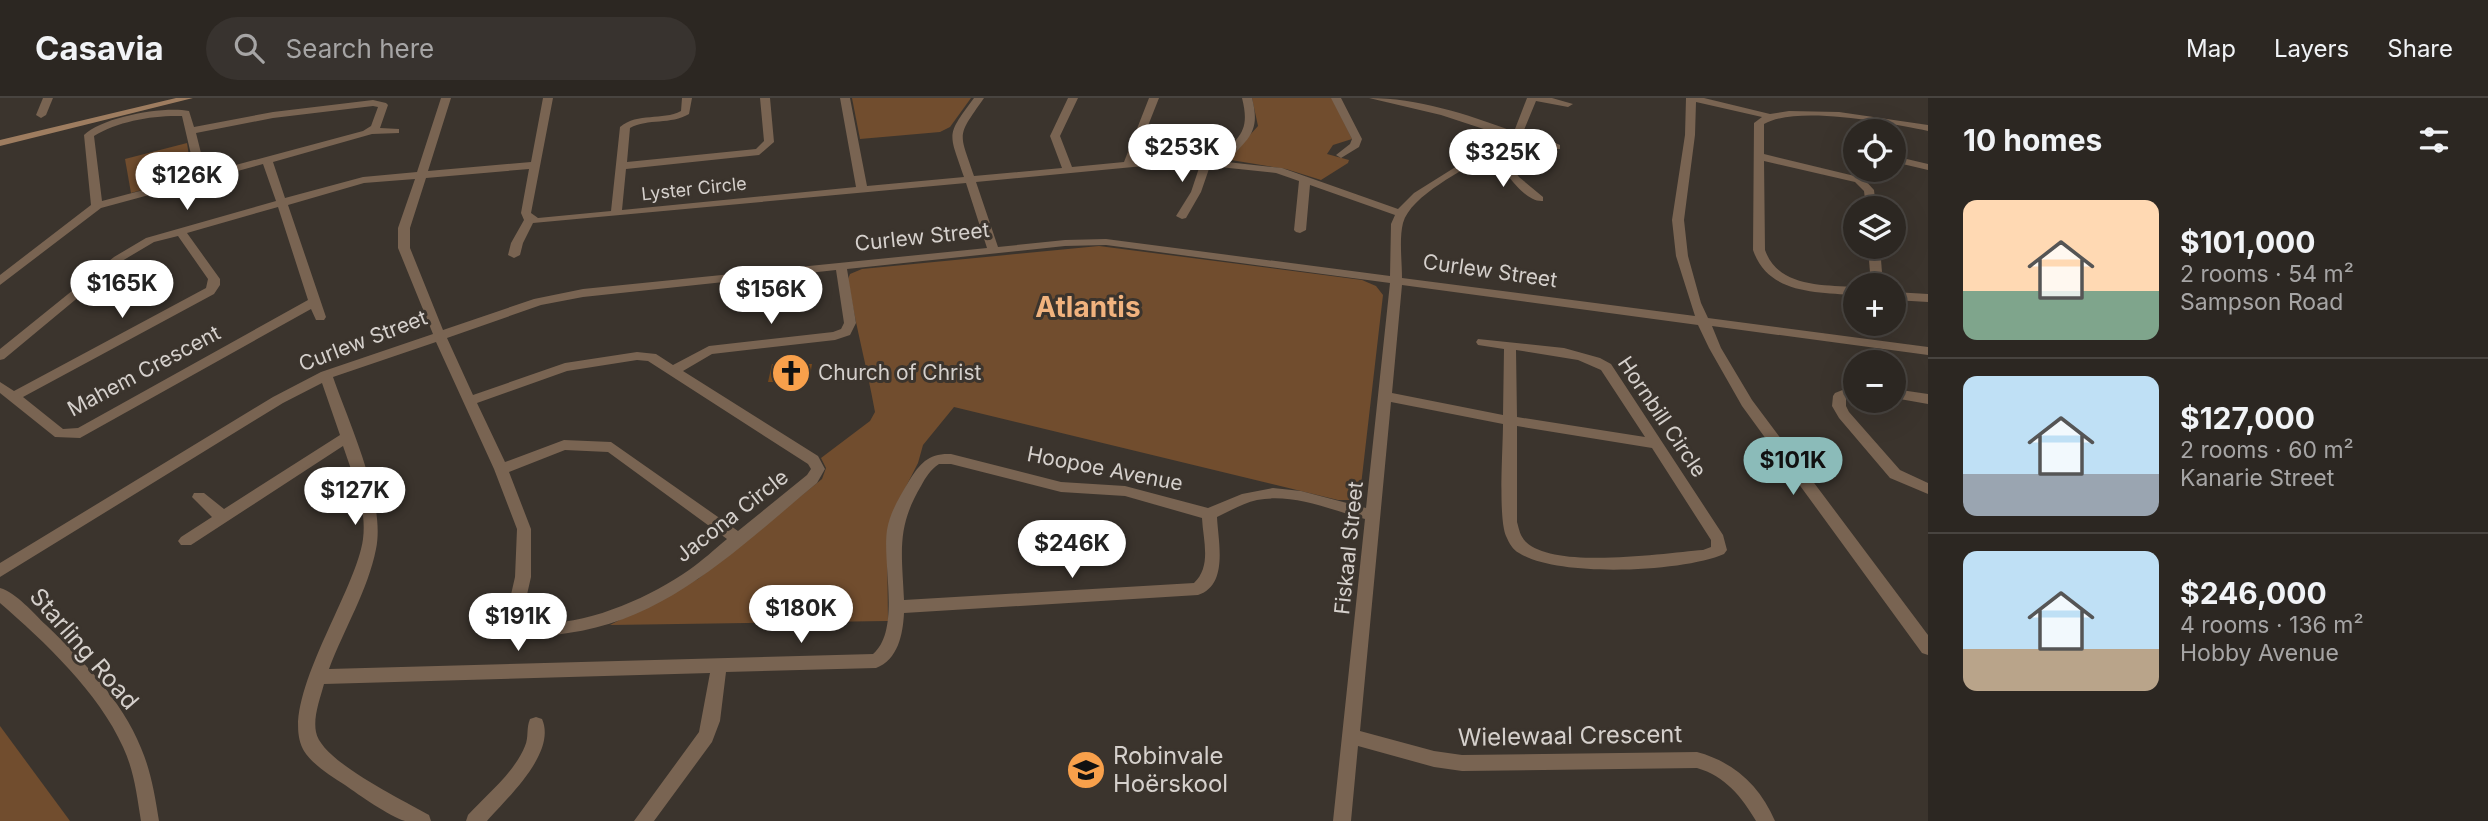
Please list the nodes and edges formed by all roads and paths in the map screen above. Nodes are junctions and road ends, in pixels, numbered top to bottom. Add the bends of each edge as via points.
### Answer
1 (48, 98) edge
2 (188, 98) edge
3 (446, 98) edge
4 (548, 98) edge
5 (687, 98) edge
6 (765, 98) edge
7 (845, 98) edge
8 (979, 98) edge
9 (1073, 98) edge
10 (1154, 98) edge
11 (1247, 98) edge
12 (1336, 98) edge
13 (1374, 98) edge
14 (1535, 98) edge
15 (1691, 98) edge
16 (1420, 102) edge
17 (1568, 104) dead end
18 (41, 115) dead end
19 (1768, 116) junction
20 (1846, 116) junction
21 (1849, 119) edge
22 (1928, 128) edge
23 (191, 131) junction
24 (372, 131) junction
25 (395, 131) dead end
26 (1516, 133) junction
27 (0, 143) edge
28 (1556, 147) dead end
29 (1488, 151) junction
30 (1341, 155) dead end
31 (1758, 156) junction
32 (267, 160) junction
33 (1206, 162) junction
34 (1906, 162) edge
35 (1220, 163) junction
36 (1130, 164) junction
37 (535, 165) junction
38 (620, 166) junction
39 (1928, 167) edge
40 (1068, 170) junction
41 (421, 175) junction
42 (202, 178) junction
43 (1306, 178) junction
44 (969, 180) junction
45 (862, 190) junction
46 (1870, 196) edge
47 (1539, 199) dead end
48 (281, 202) junction
49 (97, 206) junction
50 (1400, 213) junction
51 (616, 214) junction
52 (1182, 216) dead end
53 (530, 219) junction
54 (1300, 230) dead end
55 (180, 231) junction
56 (993, 250) junction
57 (514, 255) dead end
58 (841, 266) junction
59 (1397, 280) junction
60 (0, 281) edge
61 (1843, 289) edge
62 (1906, 297) edge
63 (1928, 298) edge
64 (314, 302) junction
65 (320, 317) dead end
66 (1703, 321) junction
67 (439, 335) junction
68 (1482, 342) dead end
69 (1510, 346) junction
70 (1928, 351) edge
71 (0, 356) edge
72 (675, 370) junction
73 (327, 375) junction
74 (0, 386) edge
75 (1843, 395) edge
76 (1385, 396) junction
77 (1906, 396) edge
78 (13, 397) junction
79 (1928, 399) edge
80 (470, 401) junction
81 (1511, 421) junction
82 (347, 437) junction
83 (1656, 444) junction
84 (501, 469) junction
85 (1928, 489) edge
86 (199, 497) dead end
87 (1209, 514) junction
88 (1373, 515) junction
89 (223, 517) junction
90 (738, 540) junction
91 (187, 541) dead end
92 (0, 570) edge
93 (0, 594) edge
94 (895, 607) junction
95 (1928, 648) edge
96 (719, 666) junction
97 (318, 677) junction
98 (536, 725) dead end
99 (1351, 736) junction
100 (150, 821) edge
101 (422, 821) edge
102 (475, 821) edge
103 (643, 821) edge
104 (1342, 821) edge
105 (1766, 821) edge

1 - 18 street
2 - 27 main road
3 - 41 street, Jacona Circle
4 - 37 street
5 - 38 street via 686,112 680,116 636,121 625,127
6 - 38 street via 769,142 759,152
7 - 45 street
8 - 44 street via 956,133
9 - 40 street via 1055,136
10 - 36 street
11 - 35 street via 1252,126
12 - 30 street via 1357,139
13 - 16 street
14 - 17 street
14 - 26 street
15 - 19 street
15 - 66 street via 1679,237 1686,276
16 - 26 street
19 - 20 street
19 - 31 street via 1759,124
20 - 21 street
20 - 22 street
23 - 24 street via 274,115 381,103
23 - 42 street
23 - 49 street via 186,113 179,112 90,133
24 - 25 street
24 - 32 street
26 - 28 street
26 - 29 street
29 - 47 street
29 - 50 street via 1411,200
31 - 46 street via 1859,180
31 - 61 street via 1759,253 1765,265 1792,282
32 - 42 street
32 - 48 street
33 - 35 street, Lyster Circle
33 - 36 street, Lyster Circle
33 - 52 street
34 - 39 street
35 - 43 street, Lyster Circle
36 - 40 street, Lyster Circle
37 - 41 street
37 - 53 street via 526,213
38 - 51 street
40 - 44 street, Lyster Circle
41 - 48 street via 363,180
41 - 67 street, Jacona Circle via 403,240
42 - 49 street
43 - 50 street, Lyster Circle
43 - 54 street
44 - 45 street, Lyster Circle
44 - 56 street
45 - 51 street, Lyster Circle
48 - 55 street
48 - 64 street
49 - 60 street
50 - 59 street, Fiskaal Street
51 - 53 street, Lyster Circle
53 - 57 street
55 - 71 street via 126,252
55 - 78 street via 214,279 210,291
56 - 58 street, Curlew Street
56 - 59 street, Curlew Street via 1106,242
58 - 67 street, Curlew Street via 572,295
58 - 72 street via 850,323 846,332 709,350
59 - 66 street, Curlew Street
59 - 76 street, Fiskaal Street
62 - 63 street
64 - 65 street
64 - 78 street, Mahem Crescent via 80,433 60,434
66 - 70 street, Curlew Street
66 - 95 street via 1763,427
67 - 73 street, Curlew Street
67 - 80 street, Jacona Circle
68 - 69 street, Hornbill Circle
69 - 81 street, Hornbill Circle
69 - 83 street, Hornbill Circle via 1600,363 1612,374
72 - 80 street, Jacona Circle via 644,356 577,365
72 - 90 street, Jacona Circle via 817,466 812,479
73 - 82 street
73 - 92 street, Curlew Street via 278,400
74 - 78 street, Mahem Crescent
75 - 85 street via 1839,406 1844,415 1889,469 1904,481
76 - 81 street
76 - 88 street, Fiskaal Street
77 - 79 street
80 - 84 street, Jacona Circle
81 - 83 street
81 - 83 street, Hornbill Circle via 1513,536 1533,553 1572,563 1705,556 1719,550 1718,540
82 - 89 street
82 - 97 street via 369,502 372,535 359,581
84 - 90 street via 564,445 611,447
84 - 90 street, Jacona Circle via 524,528 523,577 516,612 526,627 602,621 677,585
86 - 89 street
87 - 88 street via 1268,493
87 - 94 street via 1211,573 1198,589
87 - 94 street, Hoopoe Avenue via 1125,491 1070,489 951,459 933,460 924,468 895,526
88 - 99 street, Fiskaal Street
89 - 91 street
93 - 100 street, Starling Road via 26,614 105,702 129,739
94 - 96 street, Hoopoe Avenue via 895,639 876,661
96 - 97 street, Hoopoe Avenue
96 - 103 street via 706,736
97 - 101 street via 307,709 309,744 331,765
98 - 102 street via 538,737 530,757
99 - 104 street, Fiskaal Street
99 - 105 street, Wielewaal Crescent via 1462,763 1705,761 1738,781

